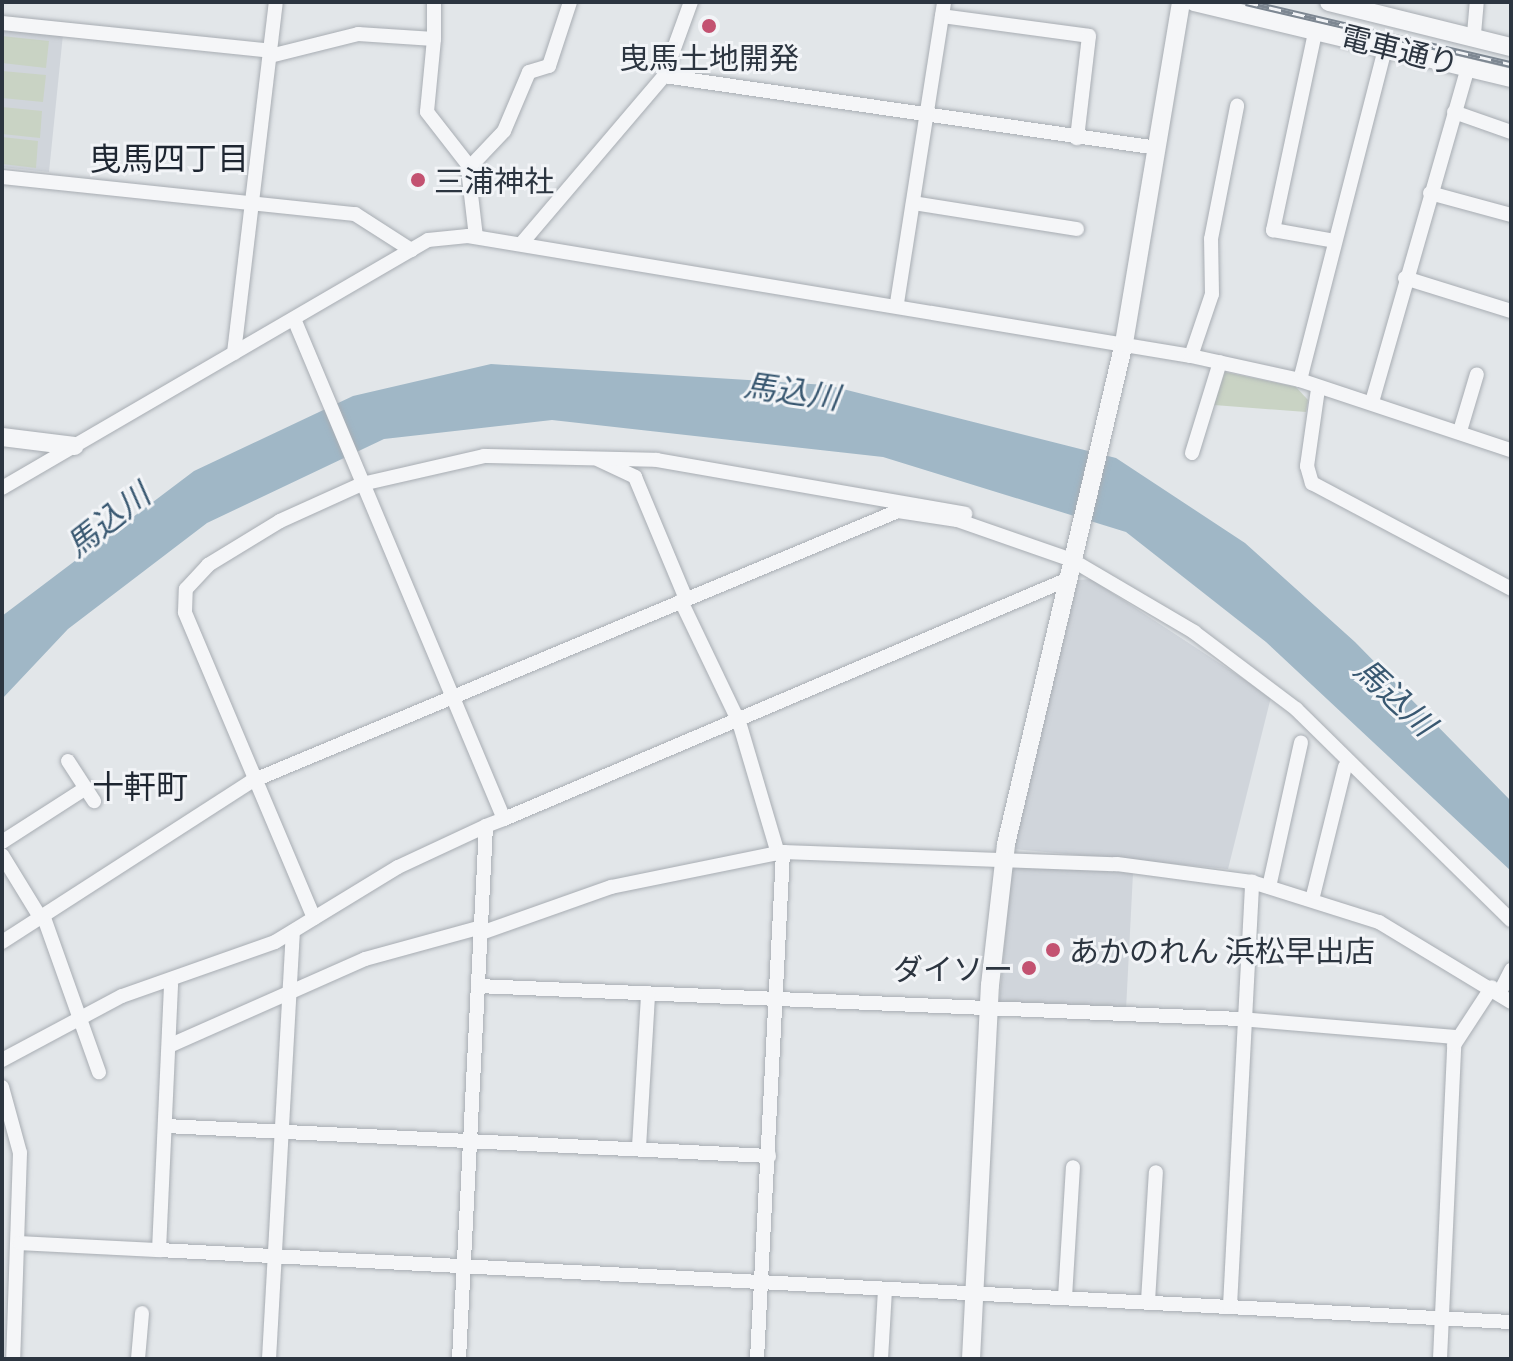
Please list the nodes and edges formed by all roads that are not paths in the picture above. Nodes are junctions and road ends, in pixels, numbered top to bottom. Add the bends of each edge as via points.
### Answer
1 (276, 2) edge
2 (434, 2) edge
3 (570, 2) edge
4 (691, 2) edge
5 (1181, 2) edge
6 (1194, 2) edge
7 (1329, 2) edge
8 (1477, 2) edge
9 (943, 9) edge
10 (2, 23) edge
11 (1316, 28) junction
12 (1474, 34) junction
13 (434, 39) junction
14 (1386, 46) junction
15 (1511, 47) edge
16 (271, 53) junction
17 (1468, 67) junction
18 (664, 76) junction
19 (1511, 78) edge
20 (1237, 106) dead end
21 (1454, 112) junction
22 (925, 116) junction
23 (1511, 132) edge
24 (1077, 138) junction
25 (1158, 148) junction
26 (469, 166) junction
27 (2, 177) edge
28 (1430, 193) junction
29 (251, 202) junction
30 (913, 203) junction
31 (1511, 215) edge
32 (1077, 229) dead end
33 (476, 237) junction
34 (1330, 240) junction
35 (521, 244) junction
36 (411, 250) junction
37 (1405, 278) junction
38 (897, 303) junction
39 (1511, 311) edge
40 (294, 319) junction
41 (1124, 343) junction
42 (234, 353) junction
43 (1191, 356) junction
44 (1220, 362) junction
45 (1477, 374) dead end
46 (1300, 380) junction
47 (1318, 389) junction
48 (1372, 402) junction
49 (1460, 431) junction
50 (2, 437) edge
51 (74, 446) junction
52 (1511, 450) edge
53 (1192, 453) dead end
54 (590, 454) junction
55 (362, 482) junction
56 (2, 488) edge
57 (1009, 538) junction
58 (1074, 554) junction
59 (1066, 580) junction
60 (1511, 589) edge
61 (684, 600) junction
62 (450, 696) junction
63 (739, 722) junction
64 (1301, 743) dead end
65 (68, 761) dead end
66 (1345, 767) dead end
67 (252, 781) junction
68 (86, 788) junction
69 (94, 801) dead end
70 (504, 819) junction
71 (486, 826) junction
72 (2, 842) edge
73 (781, 853) junction
74 (2, 855) edge
75 (1004, 860) junction
76 (1252, 882) junction
77 (1269, 887) junction
78 (1312, 900) junction
79 (41, 916) junction
80 (314, 918) junction
81 (1511, 920) edge
82 (481, 930) junction
83 (293, 933) junction
84 (2, 942) edge
85 (1511, 970) edge
86 (171, 984) junction
87 (478, 986) junction
88 (289, 991) junction
89 (648, 994) junction
90 (1501, 994) edge
91 (775, 1001) junction
92 (989, 1008) junction
93 (84, 1015) junction
94 (1241, 1019) junction
95 (1457, 1037) junction
96 (171, 1045) junction
97 (2, 1060) edge
98 (99, 1072) dead end
99 (2, 1087) edge
100 (166, 1126) junction
101 (282, 1129) junction
102 (470, 1139) junction
103 (639, 1147) junction
104 (769, 1156) junction
105 (1073, 1167) dead end
106 (1156, 1172) dead end
107 (20, 1243) junction
108 (159, 1250) junction
109 (274, 1257) junction
110 (464, 1269) junction
111 (761, 1282) junction
112 (885, 1290) junction
113 (974, 1293) junction
114 (1065, 1297) junction
115 (1148, 1301) junction
116 (1230, 1306) junction
117 (142, 1313) dead end
118 (1442, 1318) junction
119 (1511, 1322) edge
120 (13, 1359) edge
121 (138, 1359) edge
122 (269, 1359) edge
123 (459, 1359) edge
124 (757, 1359) edge
125 (881, 1359) edge
126 (971, 1359) edge
127 (1440, 1359) edge

1 - 16 street
2 - 13 street
3 - 26 street via 549,66 529,72 504,131
4 - 18 street
5 - 25 street
6 - 11 street, 電車通り
7 - 12 street, 電車通り
8 - 12 street
9 - 22 street
9 - 24 street via 1089,36
10 - 16 street
11 - 14 street, 電車通り
11 - 34 street via 1273,230
12 - 15 street, 電車通り
13 - 16 street via 358,34
13 - 26 street via 427,112
14 - 17 street, 電車通り
14 - 34 street
16 - 29 street
17 - 19 street, 電車通り
17 - 21 street
18 - 22 street
18 - 35 street
20 - 43 street via 1211,239 1212,294
21 - 23 street
21 - 28 street
22 - 24 street
22 - 30 street
24 - 25 street
25 - 41 street
26 - 33 street
27 - 29 street
28 - 31 street
28 - 37 street
29 - 36 street via 355,214
29 - 42 street
30 - 32 street
30 - 38 street
33 - 35 street
33 - 36 street via 428,240
34 - 46 street
35 - 38 street
36 - 40 street
37 - 39 street
37 - 48 street
38 - 41 street
40 - 42 street
40 - 55 street via 323,376
41 - 43 street
41 - 58 street
42 - 51 street
43 - 44 street
44 - 46 street
44 - 53 street
45 - 49 street
46 - 47 street
47 - 48 street
47 - 60 street via 1307,466 1312,483
48 - 49 street
49 - 52 street
50 - 51 street
51 - 56 street
54 - 55 street via 484,456
54 - 57 street via 934,505 980,518
54 - 61 street via 635,477
55 - 62 street
55 - 67 street via 280,521 208,565 186,589 185,612
57 - 58 street
57 - 61 street via 957,520 890,512
58 - 59 street
58 - 81 street via 1194,632 1296,709
59 - 63 street
59 - 75 street
61 - 62 street
61 - 63 street
62 - 67 street
62 - 70 street
63 - 70 street
63 - 73 street
64 - 77 street
65 - 68 street
66 - 78 street
67 - 79 street
67 - 80 street
68 - 69 street
68 - 72 street
70 - 71 street
71 - 80 street via 398,867
71 - 82 street
73 - 75 street
73 - 82 street via 611,887
73 - 91 street
74 - 79 street
75 - 76 street
75 - 92 street
76 - 77 street
76 - 94 street
77 - 78 street
78 - 90 street via 1379,922
79 - 84 street
79 - 93 street
80 - 83 street
82 - 87 street
82 - 88 street via 365,959
83 - 86 street
83 - 88 street
85 - 90 street
86 - 93 street
86 - 96 street
87 - 89 street
87 - 102 street
88 - 96 street
88 - 101 street
89 - 91 street
89 - 103 street
90 - 95 street
91 - 92 street
91 - 104 street
92 - 94 street
92 - 113 street
93 - 97 street
93 - 98 street
94 - 95 street
94 - 116 street
95 - 118 street
96 - 100 street
99 - 107 street via 19,1135
100 - 101 street
100 - 108 street
101 - 102 street
101 - 109 street
102 - 103 street
102 - 110 street
103 - 104 street
104 - 111 street
105 - 114 street
106 - 115 street
107 - 108 street
107 - 120 street
108 - 109 street
109 - 110 street
109 - 122 street
110 - 111 street
110 - 123 street
111 - 112 street
111 - 124 street
112 - 113 street
112 - 125 street
113 - 114 street
113 - 126 street
114 - 115 street
115 - 116 street
116 - 118 street
117 - 121 street
118 - 119 street
118 - 127 street

